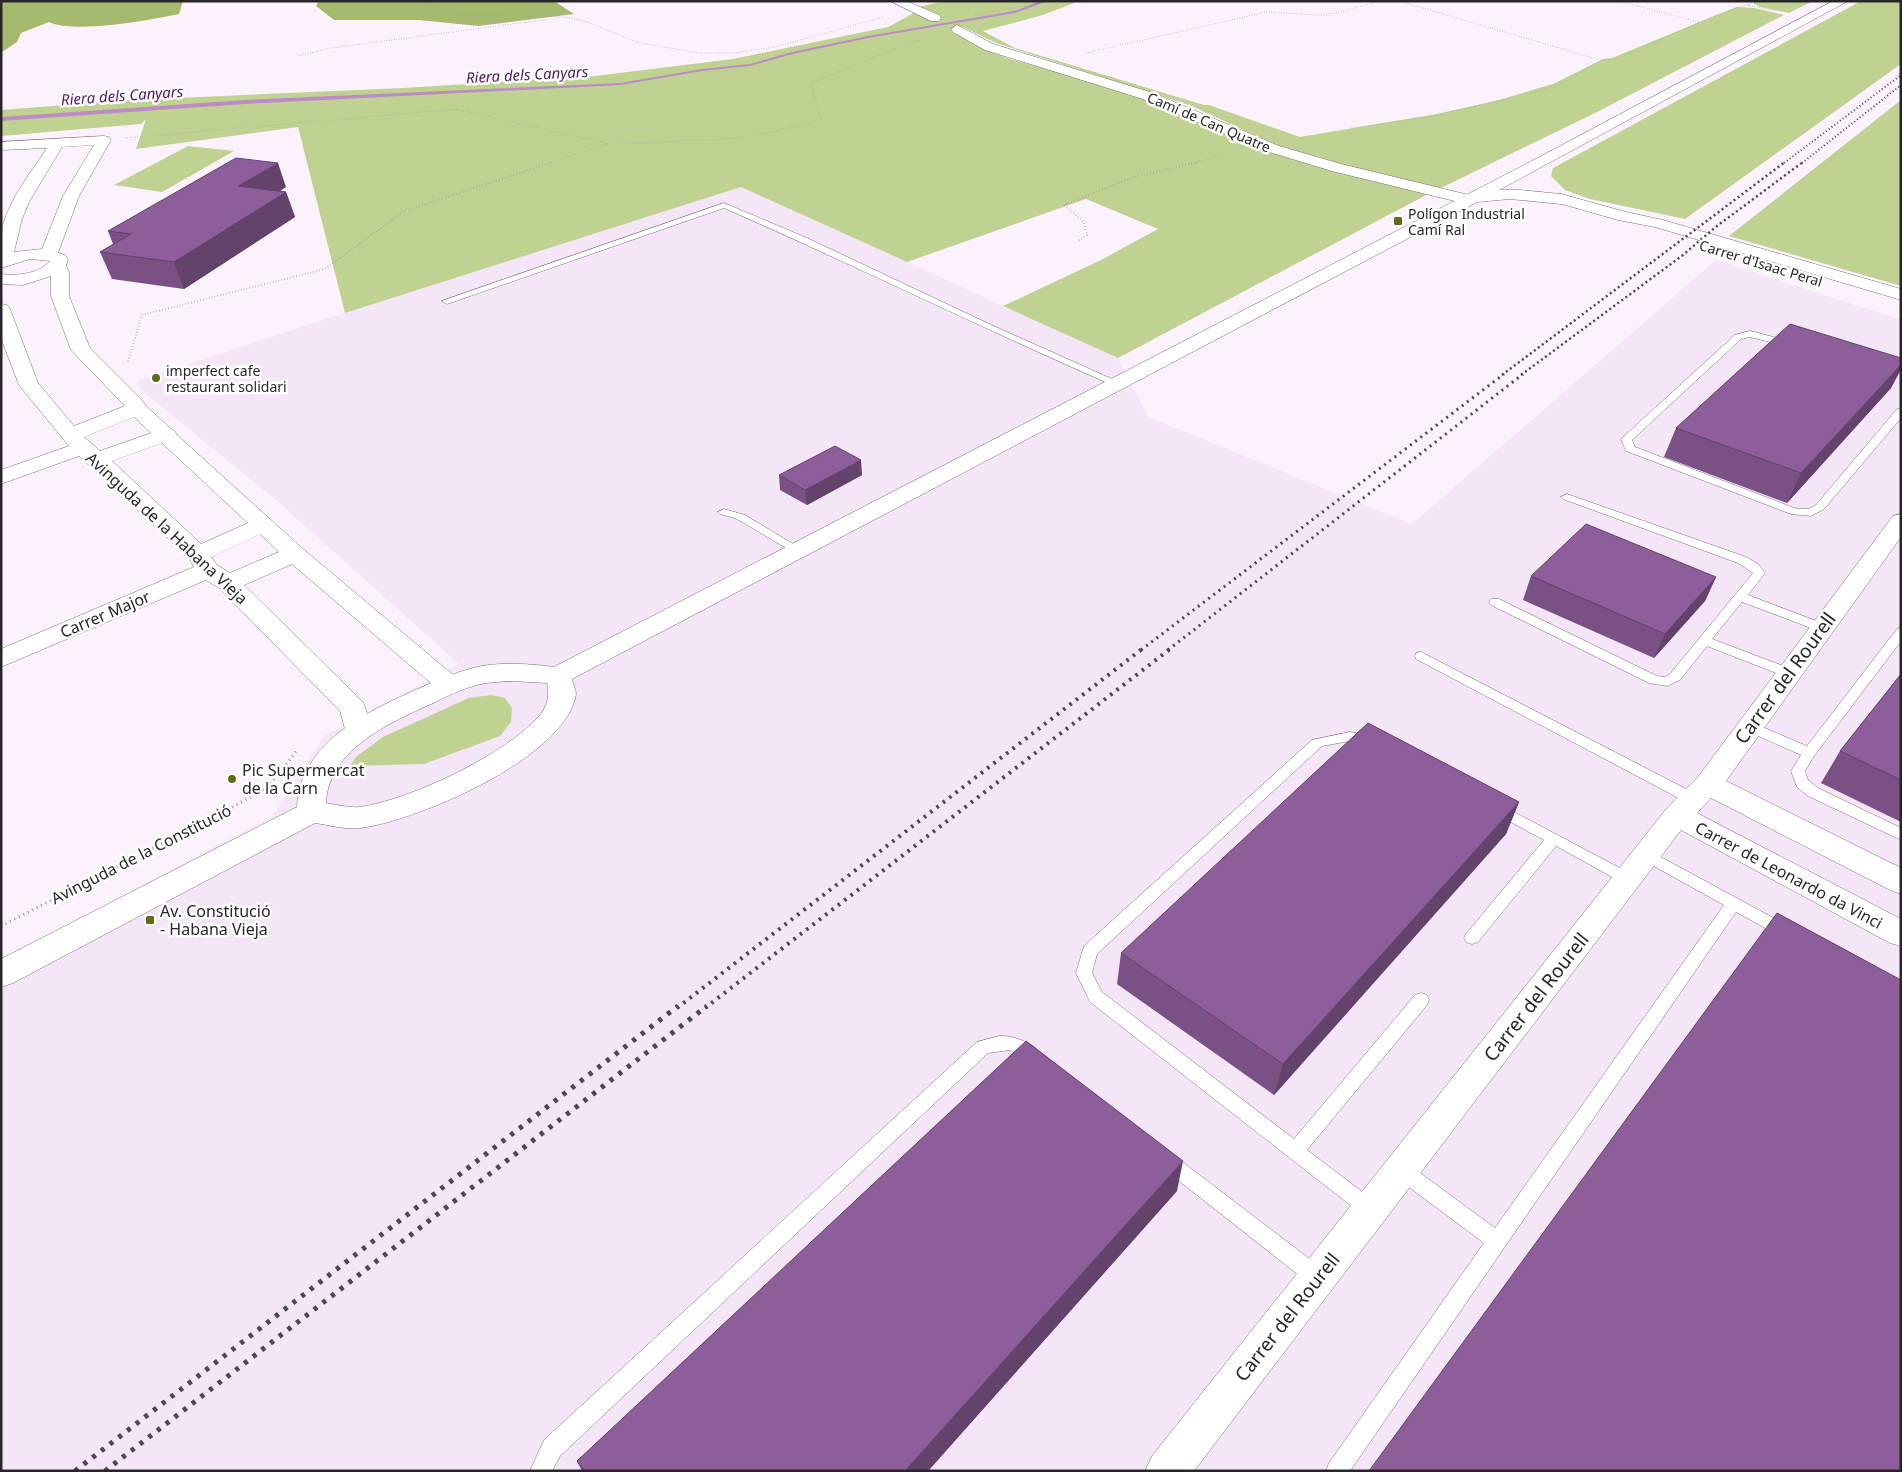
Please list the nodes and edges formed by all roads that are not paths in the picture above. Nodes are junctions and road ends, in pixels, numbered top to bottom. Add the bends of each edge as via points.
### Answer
1 (896, 1) edge
2 (1842, 1) edge
3 (935, 18) road end
4 (957, 30) road end
5 (58, 142) junction
6 (1, 146) edge
7 (1535, 164) junction
8 (1561, 199) junction
9 (1463, 201) junction
10 (1624, 217) junction
11 (53, 260) junction
12 (2, 268) edge
13 (1901, 295) edge
14 (447, 301) dead end
15 (1901, 306) edge
16 (1, 309) edge
17 (1799, 347) edge
18 (1116, 383) junction
19 (137, 409) junction
20 (1901, 411) edge
21 (167, 434) junction
22 (84, 447) junction
23 (1, 477) edge
24 (1567, 497) dead end
25 (724, 512) dead end
26 (1900, 523) edge
27 (262, 525) junction
28 (797, 550) junction
29 (295, 554) junction
30 (211, 569) junction
31 (1740, 596) junction
32 (1494, 602) dead end
33 (1823, 628) junction
34 (1901, 632) edge
35 (1705, 640) junction
36 (1421, 656) dead end
37 (1, 659) edge
38 (1789, 673) junction
39 (558, 676) junction
40 (449, 685) junction
41 (1750, 727) junction
42 (359, 729) junction
43 (1381, 747) edge
44 (1809, 753) junction
45 (1693, 799) junction
46 (1484, 802) edge
47 (311, 812) junction
48 (1901, 835) edge
49 (1554, 838) junction
50 (1637, 867) junction
51 (1901, 882) edge
52 (1734, 903) junction
53 (1901, 934) edge
54 (1472, 938) dead end
55 (1800, 940) edge
56 (1, 974) edge
57 (1421, 1000) dead end
58 (1051, 1071) edge
59 (1296, 1150) junction
60 (1153, 1151) edge
61 (1401, 1170) junction
62 (1371, 1209) junction
63 (1497, 1242) junction
64 (1317, 1278) junction
65 (542, 1471) edge
66 (1167, 1471) edge
67 (1338, 1471) edge

1 - 3 street
2 - 7 street
4 - 9 street, Camí de Can Quatre via 990,47 1148,96 1265,145 1337,168
5 - 6 street
5 - 11 street via 104,140 72,196
5 - 12 street via 21,202
7 - 8 street via 1532,175 1540,186
7 - 9 street
8 - 9 street via 1494,194
8 - 10 street, Carrer d'Isaac Peral
9 - 18 street
10 - 13 street, Carrer d'Isaac Peral via 1666,226
10 - 15 street, Carrer d'Isaac Peral via 1646,228
11 - 12 street via 34,277 19,280
11 - 19 street via 60,272 60,296 81,350
14 - 18 lane via 724,205
16 - 22 street, Avinguda de la Habana Vieja via 29,385
17 - 20 lane via 1750,334 1738,337 1626,439 1630,449 1795,512 1811,513
18 - 28 street
19 - 21 street
19 - 22 street
21 - 22 street
21 - 27 street
22 - 23 street
22 - 30 street, Avinguda de la Habana Vieja
24 - 31 lane via 1754,566 1759,573
25 - 28 lane via 740,517
26 - 33 street, Carrer del Rourell
27 - 29 street
27 - 30 street
28 - 39 street
29 - 30 street
29 - 40 street
30 - 37 street, Carrer Major
30 - 42 street, Avinguda de la Habana Vieja via 352,708
31 - 33 lane
31 - 35 lane
32 - 35 lane via 1654,680 1667,682 1674,678
33 - 38 street, Carrer del Rourell
34 - 44 lane
35 - 38 lane
36 - 45 lane
38 - 41 street, Carrer del Rourell
39 - 40 street via 516,672 480,675
39 - 47 street via 563,693 552,719 525,744 489,768 422,801 359,818
40 - 42 street
41 - 44 lane
41 - 45 street, Carrer del Rourell
42 - 47 street via 330,758 314,786
43 - 59 lane via 1363,738 1338,736 1317,743 1090,951 1084,973 1096,997
44 - 48 lane via 1798,771 1802,783 1813,792
45 - 50 street, Carrer del Rourell
45 - 51 street
45 - 53 street, Carrer de Leonardo da Vinci
46 - 49 lane
47 - 56 street
49 - 50 lane
49 - 54 lane
50 - 52 lane
50 - 61 street, Carrer del Rourell
52 - 55 lane
52 - 63 lane
57 - 59 lane
58 - 65 lane via 1020,1047 1003,1041 982,1047 552,1448
59 - 62 lane
60 - 64 lane
61 - 62 street, Carrer del Rourell
61 - 63 lane
62 - 64 street, Carrer del Rourell
63 - 67 lane
64 - 66 street, Carrer del Rourell

